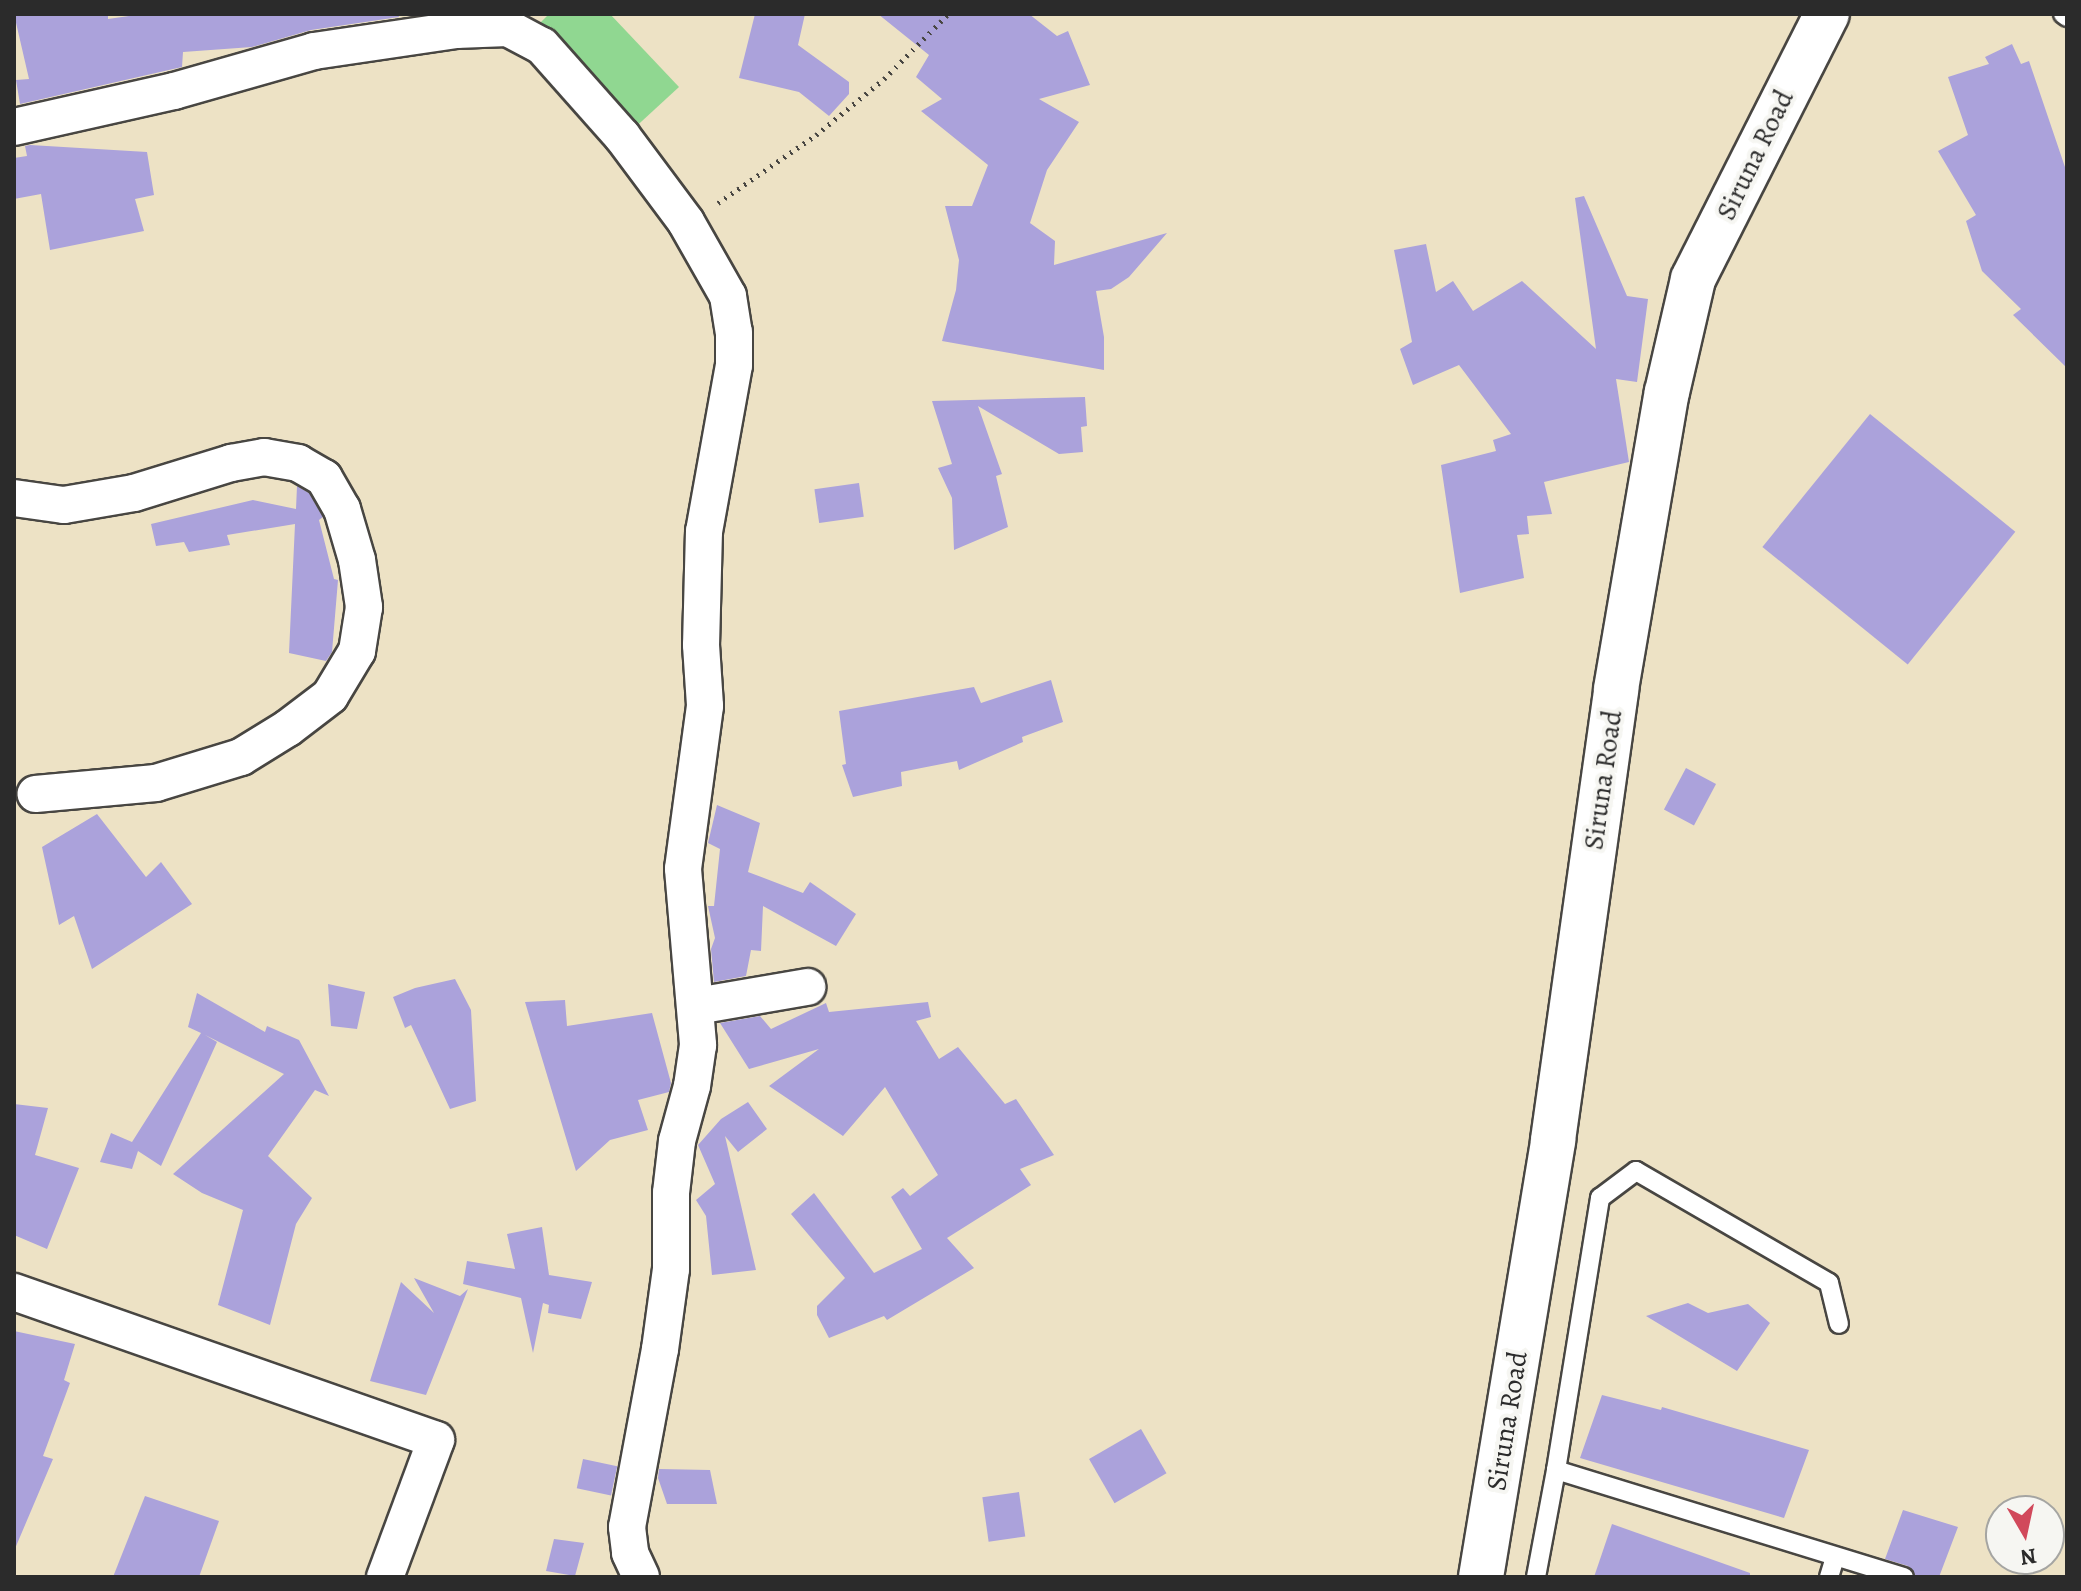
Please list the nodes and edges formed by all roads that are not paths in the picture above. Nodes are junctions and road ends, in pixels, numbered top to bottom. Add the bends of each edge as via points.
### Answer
1 (1827, 14) edge
2 (14, 127) edge
3 (14, 498) edge
4 (35, 794) dead end
5 (807, 987) dead end
6 (697, 1006) junction
7 (14, 1292) edge
8 (1839, 1324) dead end
9 (1556, 1470) junction
10 (1835, 1557) junction
11 (385, 1577) edge
12 (641, 1577) edge
13 (1481, 1577) edge
14 (1536, 1577) edge
15 (1829, 1577) edge
16 (1904, 1577) edge

1 - 13 street, Siruna Road via 1693,279 1667,392 1616,689 1553,1140
2 - 6 street via 174,91 314,51 456,30 508,28 542,46 622,136 686,222 723,284 734,332 734,365 704,531 705,706 683,869
3 - 4 street via 64,505 134,493 264,457 298,463 324,478 342,509 364,607 357,651 330,696 241,757 156,783
5 - 6 street
6 - 12 street via 698,1045 671,1193 671,1269 627,1527 630,1553
7 - 11 street via 436,1440
8 - 9 lane via 1829,1283 1636,1171 1600,1198
9 - 10 lane
9 - 14 lane
10 - 15 lane
10 - 16 lane

